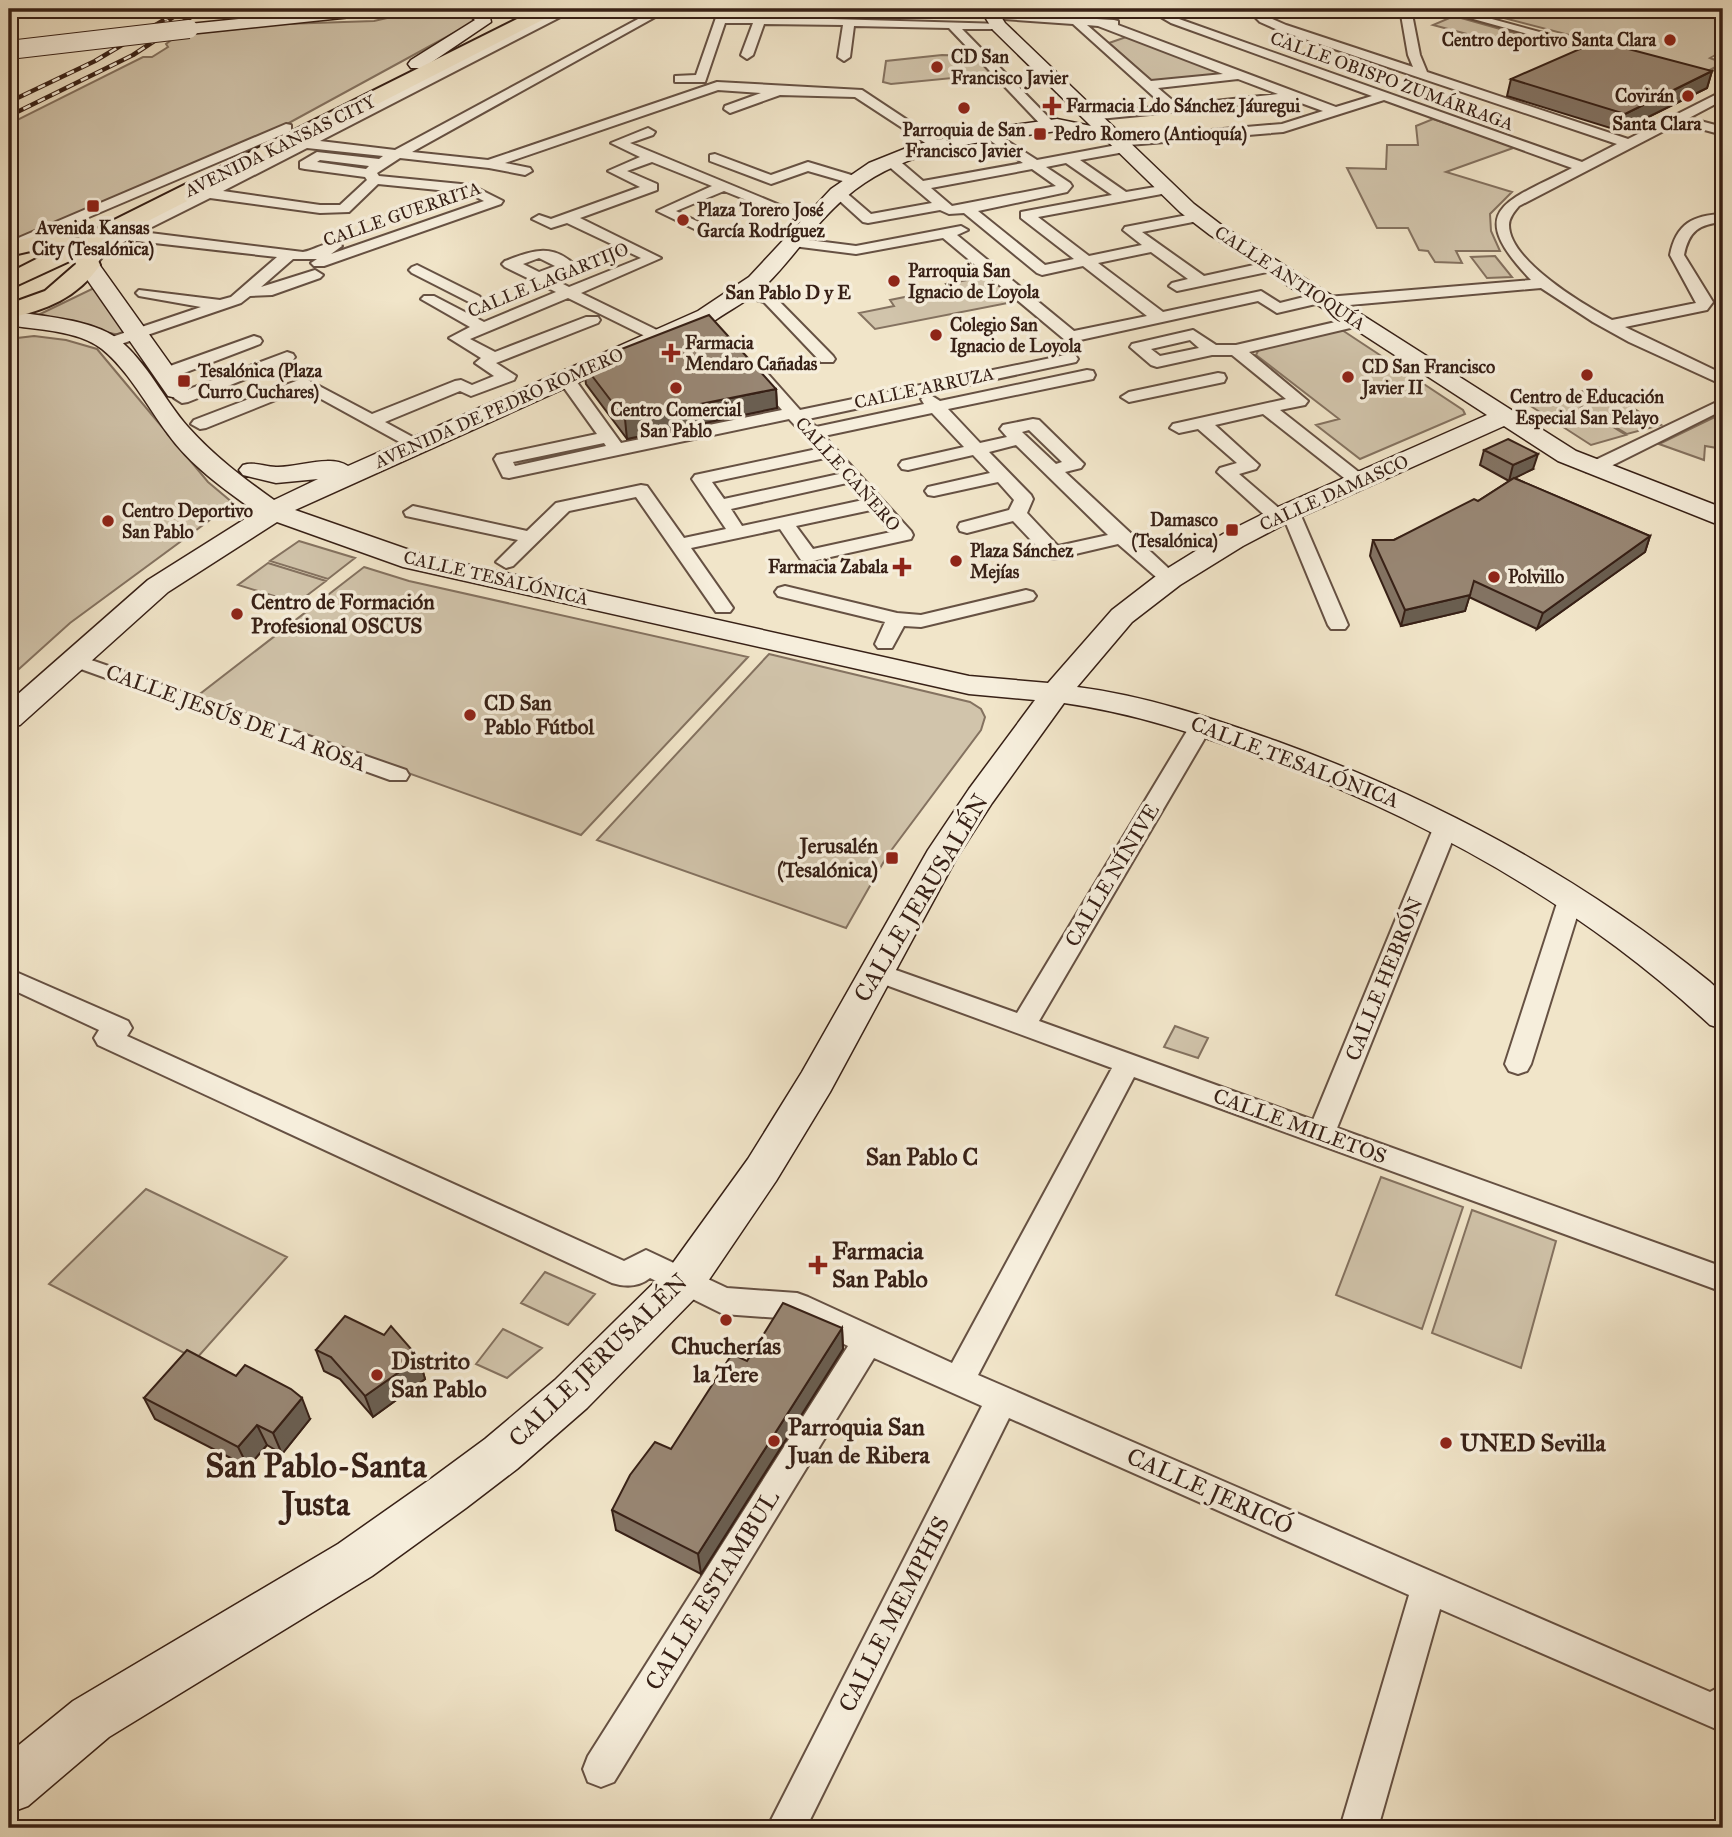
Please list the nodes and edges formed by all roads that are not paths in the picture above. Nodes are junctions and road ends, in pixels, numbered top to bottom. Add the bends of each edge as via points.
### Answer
1 (338, 9) edge
2 (470, 9) edge
3 (527, 9) edge
4 (550, 9) edge
5 (570, 9) edge
6 (1153, 9) edge
7 (1253, 9) edge
8 (1406, 9) edge
9 (1443, 9) edge
10 (314, 12) edge
11 (386, 12) edge
12 (653, 14) dead end
13 (724, 14) edge
14 (993, 17) edge
15 (760, 20) junction
16 (1076, 21) junction
17 (1175, 21) junction
18 (849, 22) junction
19 (951, 24) junction
20 (1132, 28) junction
21 (502, 44) junction
22 (9, 50) edge
23 (747, 55) dead end
24 (844, 57) dead end
25 (455, 58) junction
26 (1635, 59) edge
27 (417, 64) junction
28 (1422, 75) junction
29 (1240, 76) junction
30 (679, 79) dead end
31 (1149, 85) junction
32 (699, 86) junction
33 (779, 91) junction
34 (1723, 95) edge
35 (1294, 96) junction
36 (1382, 97) junction
37 (1175, 108) junction
38 (730, 109) dead end
39 (1336, 112) junction
40 (1090, 113) junction
41 (1678, 119) junction
42 (1054, 126) junction
43 (286, 128) junction
44 (1723, 131) edge
45 (648, 132) dead end
46 (990, 134) junction
47 (1119, 142) junction
48 (306, 144) junction
49 (1629, 144) junction
50 (937, 145) junction
51 (396, 154) junction
52 (652, 157) junction
53 (715, 158) dead end
54 (1069, 159) junction
55 (891, 161) junction
56 (381, 163) junction
57 (489, 164) junction
58 (1037, 165) junction
59 (1582, 167) junction
60 (372, 176) junction
61 (724, 186) junction
62 (845, 186) junction
63 (919, 186) junction
64 (471, 189) junction
65 (1167, 189) junction
66 (207, 193) junction
67 (1124, 197) junction
68 (943, 205) junction
69 (967, 209) junction
70 (1198, 217) junction
71 (568, 218) junction
72 (1723, 218) edge
73 (539, 219) dead end
74 (811, 221) junction
75 (987, 225) junction
76 (714, 233) dead end
77 (946, 233) junction
78 (126, 235) junction
79 (793, 242) junction
80 (340, 244) dead end
81 (1154, 247) junction
82 (77, 251) junction
83 (10, 253) edge
84 (289, 255) junction
85 (1087, 261) junction
86 (1272, 266) junction
87 (417, 270) dead end
88 (539, 278) dead end
89 (1202, 281) junction
90 (9, 282) edge
91 (1543, 283) junction
92 (1177, 286) dead end
93 (454, 289) junction
94 (248, 290) junction
95 (566, 292) junction
96 (744, 292) junction
97 (144, 293) dead end
98 (474, 299) dead end
99 (1324, 300) junction
100 (225, 306) junction
101 (9, 312) edge
102 (1159, 317) junction
103 (9, 318) edge
104 (592, 320) dead end
105 (1357, 322) junction
106 (1611, 325) junction
107 (482, 327) junction
108 (138, 335) junction
109 (659, 337) junction
110 (254, 341) dead end
111 (110, 343) junction
112 (1212, 350) dead end
113 (1236, 350) junction
114 (741, 355) edge
115 (287, 357) dead end
116 (494, 358) junction
117 (827, 359) dead end
118 (1070, 359) dead end
119 (165, 374) junction
120 (1087, 375) dead end
121 (565, 378) junction
122 (1218, 378) dead end
123 (1723, 380) edge
124 (921, 390) junction
125 (1129, 397) dead end
126 (182, 398) junction
127 (1723, 404) edge
128 (937, 407) junction
129 (1266, 408) junction
130 (794, 415) junction
131 (1504, 417) junction
132 (371, 421) junction
133 (1202, 423) junction
134 (189, 427) junction
135 (1180, 428) dead end
136 (811, 433) junction
137 (612, 443) junction
138 (414, 445) junction
139 (976, 449) junction
140 (829, 452) junction
141 (908, 465) dead end
142 (368, 466) junction
143 (1593, 468) junction
144 (252, 470) junction
145 (1002, 476) junction
146 (852, 477) junction
147 (1359, 481) junction
148 (934, 491) dead end
149 (876, 503) junction
150 (284, 504) junction
151 (719, 506) junction
152 (413, 512) dead end
153 (1017, 514) junction
154 (1284, 514) junction
155 (1723, 517) edge
156 (346, 518) junction
157 (785, 523) junction
158 (967, 527) dead end
159 (738, 533) junction
160 (1122, 537) junction
161 (533, 538) junction
162 (679, 545) junction
163 (506, 562) junction
164 (1170, 579) junction
165 (785, 593) dead end
166 (1026, 596) dead end
167 (723, 608) junction
168 (1338, 625) dead end
169 (891, 631) junction
170 (74, 660) junction
171 (1057, 692) junction
172 (9, 718) edge
173 (1200, 726) junction
174 (398, 775) dead end
175 (1447, 824) junction
176 (1571, 897) junction
177 (876, 972) junction
178 (9, 978) edge
179 (1723, 1016) edge
180 (1023, 1025) junction
181 (1128, 1063) junction
182 (1518, 1064) dead end
183 (1321, 1134) junction
184 (685, 1280) junction
185 (1723, 1280) edge
186 (868, 1341) junction
187 (959, 1380) junction
188 (1002, 1399) junction
189 (1429, 1587) junction
190 (1723, 1703) edge
191 (601, 1769) dead end
192 (9, 1787) edge
193 (786, 1828) edge
194 (1359, 1828) edge

1 - 10 street
2 - 27 street via 483,16 483,22
3 - 27 main road, AVENIDA KANSAS CITY
4 - 25 main road, AVENIDA KANSAS CITY
5 - 21 street, AVENIDA KANSAS CITY
6 - 17 street, CALLE OBISPO ZUMÁRRAGA
7 - 28 street via 1270,22
8 - 28 street
9 - 26 street
10 - 11 street via 349,20
10 - 22 street, bridge
12 - 51 street
13 - 15 street
13 - 32 street
14 - 16 street
14 - 19 street
14 - 40 street, CALLE ANTIOQUÍA
15 - 18 street
15 - 23 street
16 - 20 street
16 - 31 street
17 - 20 street
17 - 36 street, CALLE OBISPO ZUMÁRRAGA
18 - 19 street
18 - 24 street
19 - 42 street
20 - 29 street
21 - 25 main road
21 - 48 street, AVENIDA KANSAS CITY
25 - 82 main road, AVENIDA KANSAS CITY
27 - 43 main road, AVENIDA KANSAS CITY
28 - 49 street
29 - 31 street
29 - 35 street
30 - 32 street
31 - 37 street
32 - 33 street
32 - 57 street
33 - 38 street
33 - 50 street via 858,93
34 - 41 street
35 - 37 street
35 - 39 street
36 - 39 street
36 - 59 street, CALLE OBISPO ZUMÁRRAGA
37 - 40 street
39 - 47 street via 1283,128
40 - 42 street
40 - 47 street, CALLE ANTIOQUÍA
41 - 44 street
41 - 49 street
42 - 46 street, AVENIDA DE PEDRO ROMERO
42 - 47 street
43 - 82 main road, AVENIDA KANSAS CITY
43 - 83 street
45 - 52 street via 618,143
46 - 50 street, AVENIDA DE PEDRO ROMERO
46 - 58 street
47 - 54 street
47 - 65 street, CALLE ANTIOQUÍA
48 - 51 street
48 - 66 street, AVENIDA KANSAS CITY
49 - 59 street
50 - 55 street, AVENIDA DE PEDRO ROMERO
51 - 56 street
51 - 57 street
52 - 61 street
52 - 71 street via 615,171 652,187
53 - 62 street via 771,180 808,166
54 - 58 street
54 - 67 street
55 - 62 street, AVENIDA DE PEDRO ROMERO
55 - 63 street
56 - 60 street
56 - 60 street via 317,156 305,165
57 - 64 street, CALLE GUERRITA via 525,171
58 - 63 street
58 - 69 street via 1065,186
59 - 91 street via 1514,203 1503,217 1503,232 1513,252
60 - 64 street
60 - 66 street via 344,209
61 - 74 street
61 - 76 street via 664,211
62 - 68 street via 868,219
62 - 74 street, AVENIDA DE PEDRO ROMERO
63 - 68 street
64 - 94 street, CALLE GUERRITA via 496,201 267,292
65 - 67 street
65 - 70 street, CALLE ANTIOQUÍA
66 - 78 street, AVENIDA KANSAS CITY
67 - 85 street via 1026,215
68 - 69 street via 949,210
69 - 75 street
70 - 81 street via 1130,230
70 - 86 street, CALLE ANTIOQUÍA
71 - 73 street via 551,224
71 - 95 street, CALLE LAGARTIJO via 654,258
72 - 106 street via 1690,225 1680,236 1677,255 1705,302 1701,307
74 - 79 street, AVENIDA DE PEDRO ROMERO
75 - 77 street
75 - 85 street via 1042,270
77 - 79 street via 856,250
77 - 102 street via 1071,337
78 - 82 street, AVENIDA KANSAS CITY via 104,246
78 - 84 street
79 - 96 street, AVENIDA DE PEDRO ROMERO
80 - 84 street via 319,254
81 - 85 street
81 - 89 street
82 - 83 main road, AVENIDA KANSAS CITY
82 - 90 main road, AVENIDA KANSAS CITY
82 - 101 main road via 71,286
82 - 108 street, CALLE TESALÓNICA
84 - 94 street
85 - 102 street
86 - 89 street
86 - 99 street, CALLE ANTIOQUÍA
87 - 93 street
88 - 95 street
89 - 92 street
91 - 99 street
91 - 106 street
93 - 98 street
93 - 107 street via 429,299
94 - 100 street
95 - 107 street, CALLE LAGARTIJO
95 - 109 street
96 - 109 street, AVENIDA DE PEDRO ROMERO via 710,321
96 - 117 street via 769,299
97 - 100 street
99 - 102 street via 1277,308 1261,296
99 - 105 street, CALLE ANTIOQUÍA
100 - 108 street
103 - 111 street, CALLE TESALÓNICA via 77,329
104 - 116 street
105 - 113 street
105 - 131 street, CALLE ANTIOQUÍA
106 - 123 street
107 - 116 street, CALLE LAGARTIJO via 457,338
108 - 111 street
108 - 119 street, CALLE TESALÓNICA
109 - 121 street, AVENIDA DE PEDRO ROMERO
110 - 119 street
111 - 134 street, CALLE TESALÓNICA
112 - 113 street
113 - 129 street via 1299,401
114 - 130 street, CALLE CAÑERO
115 - 126 street
116 - 132 street via 483,363 508,376 471,391 461,385
118 - 124 street
119 - 126 street, CALLE TESALÓNICA
120 - 128 street, CALLE ARRUZA
121 - 137 street
121 - 138 street, AVENIDA DE PEDRO ROMERO
122 - 125 street
124 - 128 street
124 - 130 street
126 - 134 street, CALLE TESALÓNICA
127 - 143 street
128 - 136 street, CALLE ARRUZA
128 - 139 street
129 - 133 street
129 - 147 street
130 - 136 street, CALLE CAÑERO
130 - 137 street
131 - 143 street, CALLE ANTIOQUÍA
131 - 147 street, CALLE DAMASCO
132 - 134 street via 304,383
132 - 138 street
133 - 135 street
133 - 154 street via 1250,465 1226,472
134 - 144 street, CALLE TESALÓNICA
134 - 150 street, CALLE TESALÓNICA via 217,471
136 - 140 street, CALLE CAÑERO
137 - 137 street via 509,473 503,459
138 - 142 street, AVENIDA DE PEDRO ROMERO
139 - 141 street
139 - 145 street
139 - 160 street via 1020,439
140 - 146 street, CALLE CAÑERO
140 - 151 street via 701,479
142 - 144 street via 276,475
142 - 150 street, AVENIDA DE PEDRO ROMERO
142 - 156 street via 343,487 334,502
143 - 155 street, CALLE ANTIOQUÍA
144 - 150 street, CALLE TESALÓNICA
145 - 148 street
145 - 153 street via 1024,499
146 - 149 street, CALLE CAÑERO
146 - 151 street
147 - 154 street, CALLE DAMASCO
149 - 157 street
149 - 157 street, CALLE CAÑERO via 904,534 808,556
150 - 156 street, CALLE TESALÓNICA
150 - 170 street, AVENIDA DE PEDRO ROMERO via 158,586
150 - 171 street, CALLE TESALÓNICA via 413,561 969,685
151 - 159 street
152 - 161 street
153 - 158 street
153 - 160 street via 1054,553
154 - 164 street, CALLE DAMASCO
154 - 168 street
156 - 163 street, CALLE TESALÓNICA via 432,546
157 - 159 street
159 - 162 street
160 - 164 street
161 - 162 street via 563,507 641,490
161 - 163 street
162 - 167 street
163 - 167 street, CALLE TESALÓNICA
164 - 171 street, CALLE DAMASCO via 1122,616
165 - 169 street
166 - 169 street
167 - 169 street, CALLE TESALÓNICA
169 - 171 street, CALLE TESALÓNICA
170 - 172 street, AVENIDA DE PEDRO ROMERO
170 - 174 street, CALLE JESÚS DE LA ROSA
171 - 173 street, CALLE TESALÓNICA via 1151,710
171 - 177 street, CALLE JERUSALÉN via 980,796
173 - 175 street, CALLE TESALÓNICA via 1317,766
173 - 180 street, CALLE NÍNIVE
175 - 176 street, CALLE TESALÓNICA
175 - 183 street, CALLE HEBRÓN
176 - 179 street, CALLE TESALÓNICA via 1651,955
176 - 182 street
177 - 180 street, CALLE MILETOS
177 - 184 street, CALLE JERUSALÉN via 762,1170
178 - 184 street, CALLE JERICÓ via 119,1028 107,1038 622,1274 638,1272 646,1262
180 - 181 street, CALLE MILETOS
181 - 183 street, CALLE MILETOS
181 - 187 street
183 - 185 street, CALLE MILETOS
184 - 186 street, CALLE JERICÓ via 723,1301 797,1306
184 - 192 street, CALLE JERUSALÉN via 571,1394 449,1493 355,1560 91,1719
186 - 187 street, CALLE JERICÓ
186 - 191 street, CALLE ESTAMBUL
187 - 188 street, CALLE JERICÓ
188 - 189 street, CALLE JERICÓ
188 - 193 street, CALLE MEMPHIS
189 - 190 street, CALLE JERICÓ via 1721,1715
189 - 194 street

